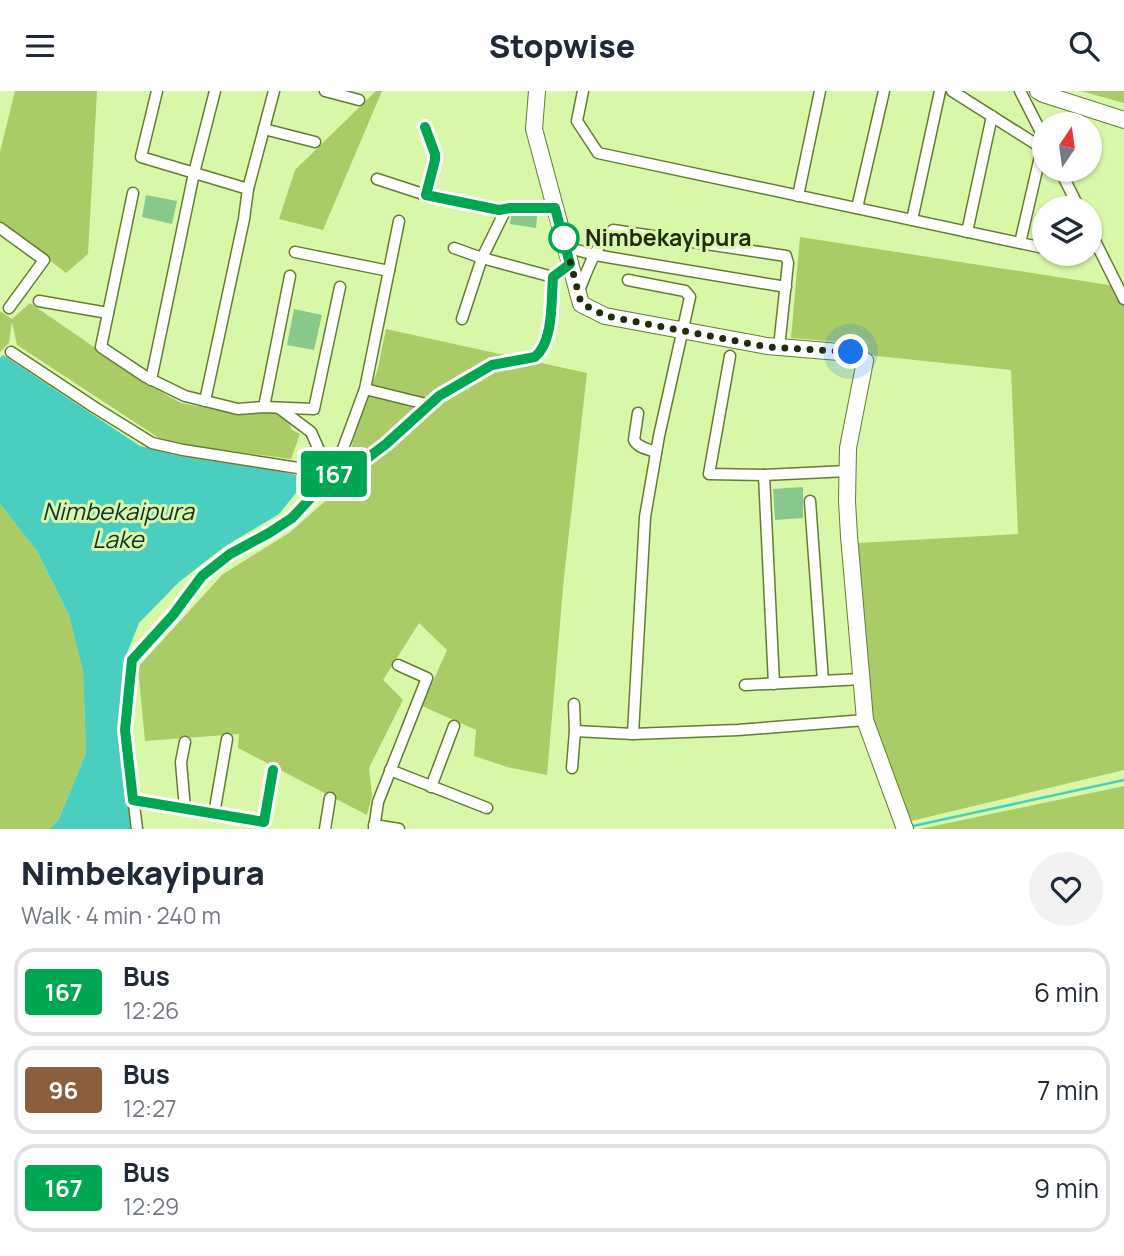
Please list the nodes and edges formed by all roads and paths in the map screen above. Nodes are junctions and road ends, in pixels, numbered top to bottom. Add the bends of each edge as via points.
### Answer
1 (157, 91) edge
2 (215, 91) edge
3 (274, 91) edge
4 (537, 91) edge
5 (583, 91) edge
6 (820, 91) edge
7 (884, 91) edge
8 (940, 91) edge
9 (952, 91) edge
10 (1020, 91) edge
11 (1038, 91) edge
12 (330, 92) edge
13 (1072, 97) edge
14 (359, 100) dead end
15 (1032, 115) edge
16 (992, 116) junction
17 (1124, 120) edge
18 (425, 127) dead end
19 (264, 129) junction
20 (316, 142) dead end
21 (194, 173) junction
22 (377, 179) dead end
23 (248, 189) junction
24 (133, 194) dead end
25 (426, 195) junction
26 (797, 196) junction
27 (555, 208) junction
28 (857, 208) junction
29 (506, 209) junction
30 (912, 220) junction
31 (399, 221) dead end
32 (0, 228) edge
33 (967, 232) junction
34 (1020, 243) junction
35 (1032, 246) edge
36 (566, 247) junction
37 (454, 248) dead end
38 (295, 252) dead end
39 (594, 254) junction
40 (1102, 255) edge
41 (482, 258) junction
42 (570, 264) junction
43 (389, 271) junction
44 (290, 276) dead end
45 (553, 277) junction
46 (628, 280) dead end
47 (340, 287) dead end
48 (786, 287) junction
49 (578, 293) junction
50 (1124, 299) edge
51 (39, 301) dead end
52 (9, 308) dead end
53 (108, 313) junction
54 (462, 320) dead end
55 (683, 331) junction
56 (779, 347) junction
57 (11, 352) dead end
58 (730, 356) dead end
59 (151, 380) junction
60 (365, 389) junction
61 (205, 401) junction
62 (429, 405) junction
63 (264, 407) junction
64 (279, 408) junction
65 (638, 413) dead end
66 (656, 452) junction
67 (848, 471) junction
68 (764, 475) junction
69 (331, 476) junction
70 (810, 501) dead end
71 (398, 665) dead end
72 (862, 679) junction
73 (822, 681) junction
74 (774, 684) junction
75 (745, 685) dead end
76 (574, 704) dead end
77 (865, 720) junction
78 (454, 726) dead end
79 (575, 731) junction
80 (633, 734) junction
81 (227, 739) dead end
82 (185, 742) dead end
83 (572, 768) dead end
84 (273, 770) dead end
85 (390, 771) junction
86 (431, 787) junction
87 (330, 798) dead end
88 (133, 800) junction
89 (487, 808) dead end
90 (185, 809) junction
91 (214, 814) junction
92 (263, 826) edge
93 (374, 827) edge
94 (137, 829) edge
95 (325, 829) edge
96 (399, 829) edge
97 (905, 829) edge

1 - 21 street via 141,157
2 - 21 street
3 - 19 street
4 - 27 main road via 534,129
5 - 26 street via 577,121 598,153
6 - 26 street
7 - 28 street
8 - 30 street
9 - 16 street
10 - 15 street
11 - 13 main road
12 - 14 street
13 - 17 main road
16 - 33 street
16 - 34 street via 1042,148
18 - 25 street via 435,154
19 - 20 street
19 - 23 street
21 - 23 street
21 - 59 street
22 - 25 street
23 - 61 street
24 - 53 street
25 - 29 street
26 - 28 street
27 - 29 street
27 - 36 main road
28 - 30 street
29 - 41 street
30 - 33 street
31 - 43 street
32 - 52 street via 44,260
33 - 34 street
34 - 35 street
36 - 39 street
36 - 42 main road
37 - 41 street
38 - 43 street
39 - 48 street
39 - 48 street via 613,230 786,256
39 - 49 street
40 - 50 street
41 - 45 street
41 - 54 street
42 - 45 street
42 - 49 main road
43 - 60 street
44 - 63 street
45 - 62 street via 549,328 541,353 492,365
46 - 55 street via 689,294
47 - 64 street via 314,409
48 - 56 street
49 - 55 main road via 581,303 606,316
51 - 53 street
53 - 59 street via 101,347
55 - 56 main road
55 - 66 street
56 - 67 main road via 851,352 866,361 848,449
57 - 69 street via 152,443
58 - 68 street via 709,474
59 - 61 street
60 - 62 street
60 - 69 street
61 - 63 street via 238,409
62 - 69 street via 370,457
63 - 64 street
64 - 69 street via 311,432
65 - 66 street via 635,443
66 - 80 street via 645,517
67 - 68 street
67 - 72 main road
68 - 74 street
69 - 88 street via 292,518 202,576 132,660 125,730
70 - 73 street
71 - 85 street via 427,678
72 - 73 street
72 - 77 main road
73 - 74 street
74 - 75 street
76 - 79 street
77 - 80 street
77 - 97 main road
78 - 86 street
79 - 80 street
79 - 83 street
81 - 91 street
82 - 90 street via 181,762
84 - 92 street
85 - 86 street
85 - 93 street
86 - 89 street
87 - 95 street
88 - 90 street
88 - 94 street
90 - 91 street
91 - 92 street
93 - 96 street

